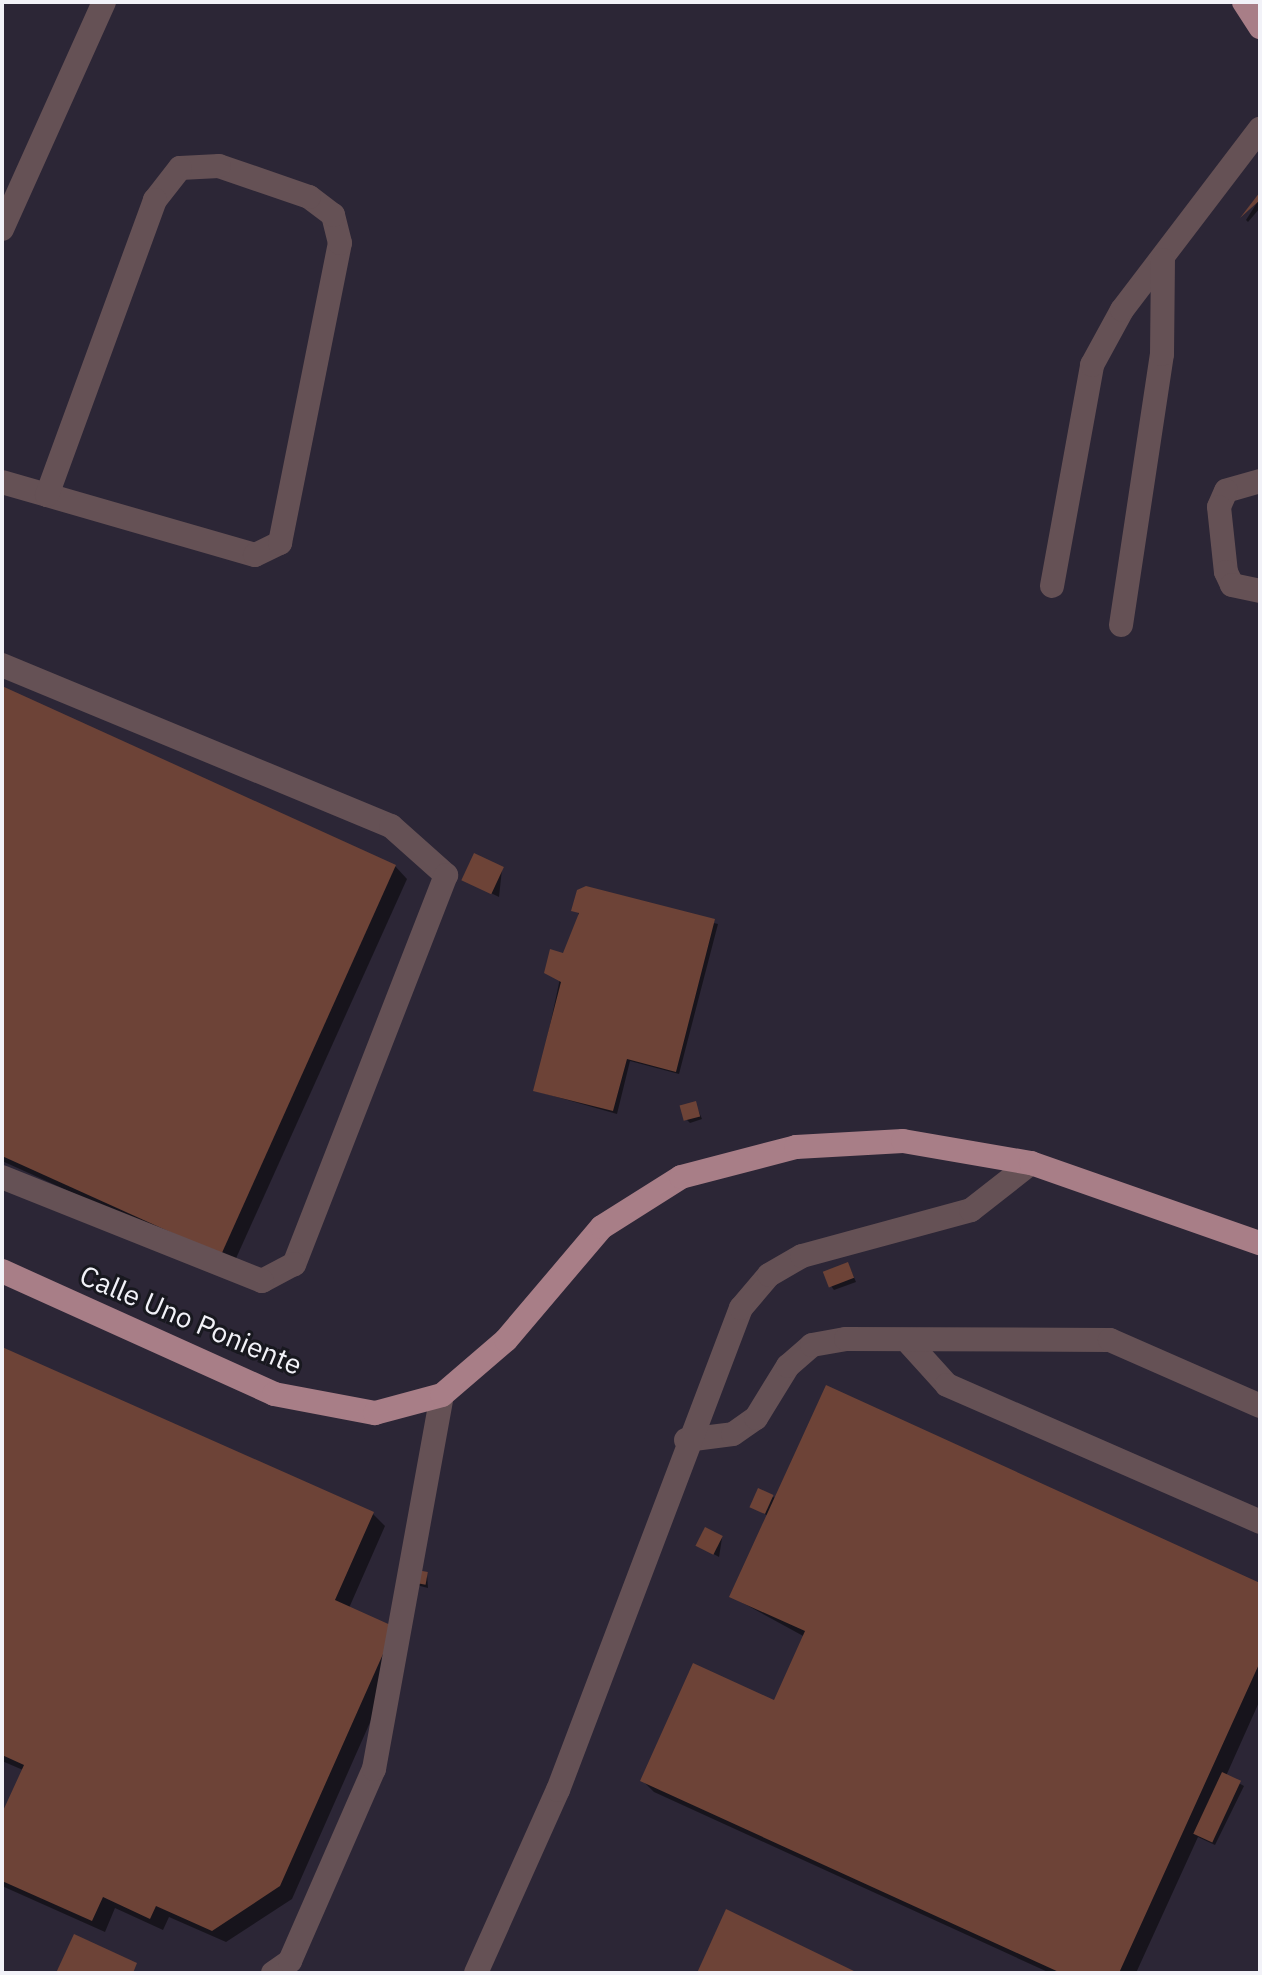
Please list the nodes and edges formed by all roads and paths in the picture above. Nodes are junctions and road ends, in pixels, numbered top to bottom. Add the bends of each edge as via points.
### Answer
1 (104, 2) edge
2 (1244, 2) edge
3 (1260, 27) edge
4 (1260, 129) edge
5 (2, 229) edge
6 (1163, 260) junction
7 (1260, 481) edge
8 (2, 482) edge
9 (47, 495) junction
10 (1052, 586) dead end
11 (1260, 591) edge
12 (1121, 625) dead end
13 (2, 665) edge
14 (1031, 1163) junction
15 (2, 1177) edge
16 (1260, 1243) edge
17 (2, 1271) edge
18 (910, 1344) junction
19 (442, 1395) junction
20 (1260, 1406) edge
21 (686, 1440) junction
22 (1260, 1522) edge
23 (273, 1973) edge
24 (476, 1973) edge

1 - 5 street
2 - 3 main road
4 - 6 street
6 - 10 street via 1092,365
6 - 12 street via 1162,354
7 - 11 street via 1226,491 1219,507 1232,585
8 - 9 street
9 - 9 street via 155,200 180,168 219,166 309,197 333,215 340,243 291,517 280,543 255,555
13 - 15 street via 391,826 446,875 294,1264 262,1281
14 - 16 main road, Calle Uno Poniente
14 - 19 main road, Calle Uno Poniente via 903,1141 796,1147 681,1177 602,1227 506,1340
14 - 21 street via 971,1210 802,1256 769,1275 741,1308
17 - 19 main road, Calle Uno Poniente via 274,1394 375,1413
18 - 20 street via 1110,1340
18 - 21 street via 846,1339 812,1345 788,1366 756,1418 733,1434
18 - 22 street via 947,1385
19 - 23 street via 374,1769 290,1961
21 - 24 street via 558,1790

